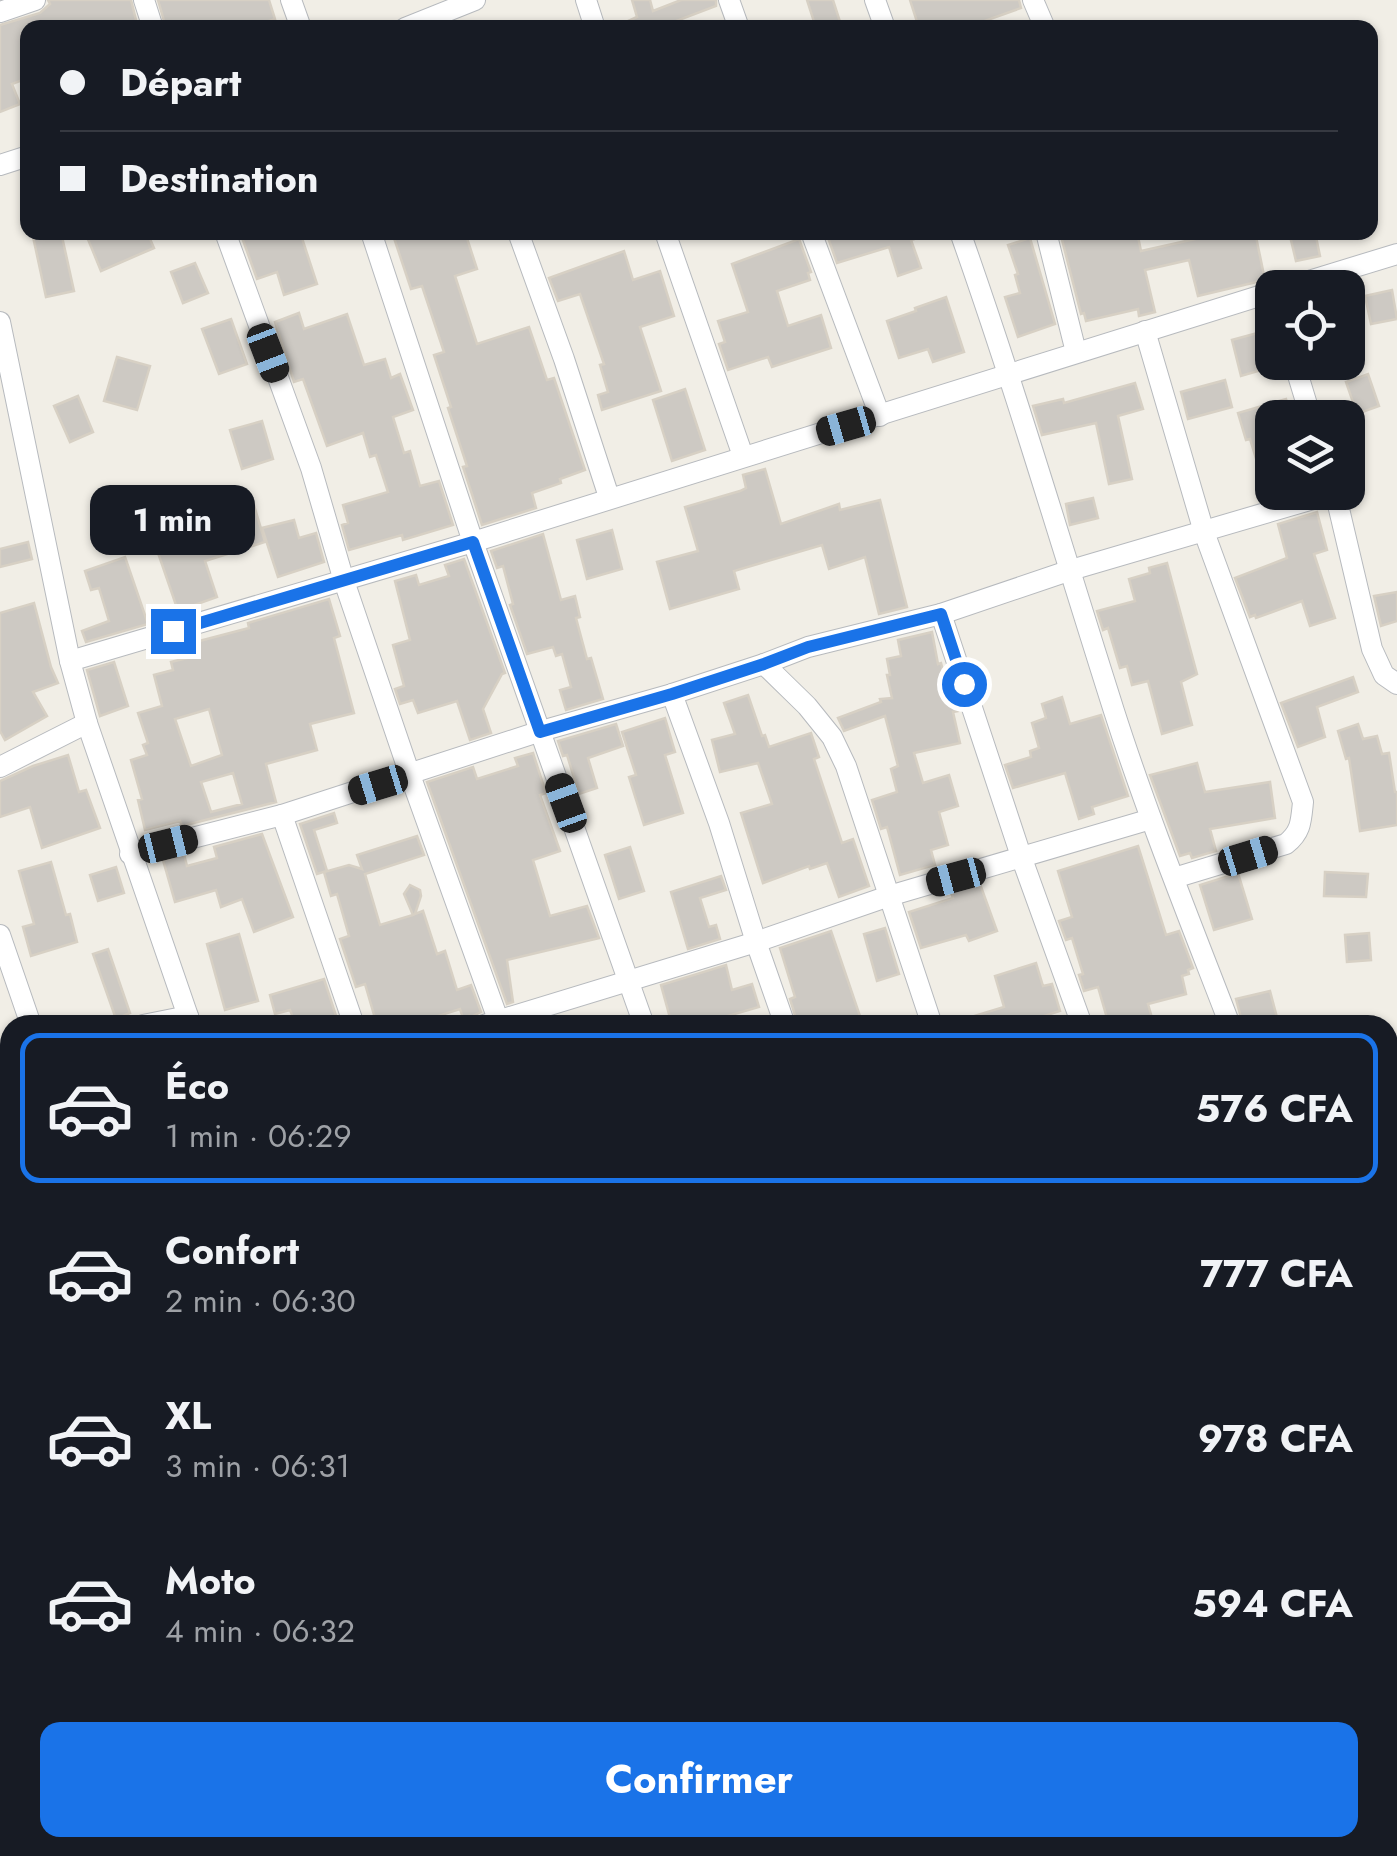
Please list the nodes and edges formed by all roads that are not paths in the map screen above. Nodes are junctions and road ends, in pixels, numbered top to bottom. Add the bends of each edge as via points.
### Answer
1 (34, 0) edge
2 (475, 0) edge
3 (0, 12) edge
4 (440, 14) edge
5 (228, 240) edge
6 (374, 240) edge
7 (521, 240) edge
8 (668, 240) edge
9 (814, 240) edge
10 (963, 240) edge
11 (1048, 240) edge
12 (1397, 254) edge
13 (1345, 270) edge
14 (1255, 297) edge
15 (0, 322) edge
16 (1144, 331) junction
17 (1076, 352) junction
18 (1008, 373) junction
19 (880, 416) junction
20 (743, 456) junction
21 (609, 498) junction
22 (1278, 510) edge
23 (1340, 510) edge
24 (1204, 532) junction
25 (473, 542) junction
26 (1071, 570) junction
27 (344, 581) junction
28 (941, 614) junction
29 (70, 661) junction
30 (764, 664) junction
31 (1397, 684) edge
32 (672, 694) junction
33 (87, 724) junction
34 (540, 732) junction
35 (0, 767) edge
36 (410, 775) junction
37 (282, 816) junction
38 (1151, 819) junction
39 (130, 854) junction
40 (1022, 858) junction
41 (1174, 878) junction
42 (889, 896) junction
43 (0, 934) edge
44 (756, 942) junction
45 (628, 982) junction
46 (28, 1015) edge
47 (187, 1015) edge
48 (351, 1015) edge
49 (491, 1015) edge
50 (523, 1015) edge
51 (640, 1015) edge
52 (782, 1015) edge
53 (929, 1015) edge
54 (1078, 1015) edge
55 (1226, 1015) edge

1 - 3 street
2 - 4 street
5 - 27 street via 311,468
6 - 25 street
7 - 21 street
8 - 20 street
9 - 19 street
10 - 18 street
11 - 17 street
12 - 13 street
14 - 16 street
15 - 29 street
16 - 17 street
16 - 24 street
17 - 18 street
18 - 19 street
18 - 26 street
19 - 20 street
20 - 21 street
21 - 25 street
22 - 24 street
23 - 31 street via 1372,649 1384,675
24 - 26 street
24 - 41 street via 1303,802 1296,836 1286,844
25 - 27 street
25 - 34 street
26 - 28 street
26 - 38 street
27 - 29 street
27 - 36 street
28 - 30 street
28 - 40 street
29 - 33 street
30 - 32 street
30 - 42 street via 832,736
32 - 34 street
32 - 44 street
33 - 35 street
33 - 39 street
34 - 36 street
34 - 45 street
36 - 37 street
36 - 49 street
37 - 39 street
37 - 48 street
38 - 40 street
38 - 41 street
39 - 47 street
40 - 42 street
40 - 54 street
41 - 55 street
42 - 44 street
42 - 53 street
43 - 46 street
44 - 45 street
44 - 52 street
45 - 50 street
45 - 51 street

